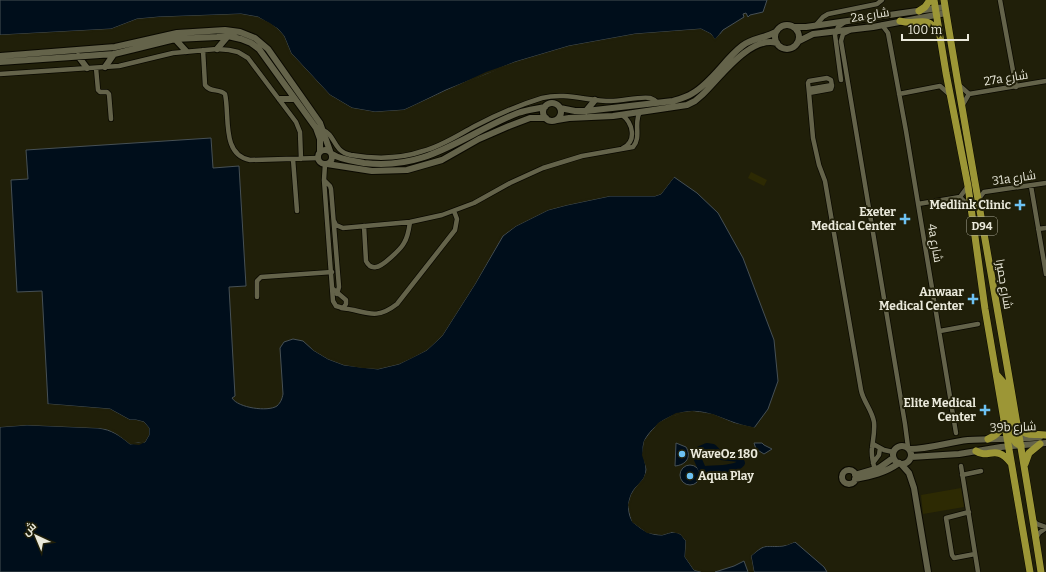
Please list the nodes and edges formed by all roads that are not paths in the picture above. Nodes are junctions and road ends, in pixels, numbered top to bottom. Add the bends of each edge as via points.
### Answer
1 (882, 0) edge
2 (930, 0) edge
3 (934, 0) edge
4 (1001, 0) edge
5 (945, 7) edge
6 (919, 12) junction
7 (936, 12) junction
8 (846, 21) junction
9 (900, 21) junction
10 (892, 23) junction
11 (816, 25) junction
12 (882, 25) junction
13 (795, 27) junction
14 (854, 29) junction
15 (836, 31) junction
16 (776, 32) junction
17 (939, 32) junction
18 (888, 33) junction
19 (228, 36) junction
20 (175, 39) junction
21 (799, 41) junction
22 (777, 44) junction
23 (217, 49) junction
24 (203, 50) junction
25 (186, 52) junction
26 (114, 54) junction
27 (0, 56) edge
28 (78, 56) junction
29 (0, 62) edge
30 (105, 67) junction
31 (87, 68) junction
32 (96, 68) junction
33 (946, 73) junction
34 (0, 74) edge
35 (847, 79) junction
36 (841, 80) junction
37 (1046, 81) edge
38 (831, 83) junction
39 (959, 85) junction
40 (940, 86) junction
41 (1016, 87) junction
42 (809, 91) junction
43 (899, 94) junction
44 (969, 94) junction
45 (950, 96) junction
46 (280, 99) junction
47 (295, 99) junction
48 (595, 100) junction
49 (658, 102) junction
50 (962, 106) junction
51 (545, 107) junction
52 (560, 108) junction
53 (586, 111) junction
54 (640, 112) junction
55 (622, 115) junction
56 (546, 118) junction
57 (111, 119) dead end
58 (557, 120) junction
59 (476, 126) junction
60 (323, 130) junction
61 (472, 135) junction
62 (622, 149) junction
63 (331, 152) junction
64 (319, 155) junction
65 (293, 159) junction
66 (301, 159) junction
67 (326, 164) junction
68 (324, 180) junction
69 (1046, 183) edge
70 (971, 184) junction
71 (1031, 186) junction
72 (984, 192) junction
73 (960, 197) junction
74 (978, 201) junction
75 (918, 204) junction
76 (971, 207) junction
77 (297, 212) dead end
78 (454, 212) junction
79 (334, 220) junction
80 (410, 222) junction
81 (364, 226) junction
82 (343, 228) junction
83 (1046, 228) edge
84 (1038, 229) junction
85 (335, 237) junction
86 (332, 272) junction
87 (1046, 274) edge
88 (333, 289) junction
89 (337, 294) junction
90 (257, 297) dead end
91 (346, 301) junction
92 (341, 308) junction
93 (985, 309) junction
94 (354, 310) junction
95 (978, 324) junction
96 (940, 331) junction
97 (989, 332) junction
98 (996, 375) junction
99 (1003, 418) junction
100 (1017, 423) junction
101 (956, 433) dead end
102 (1046, 436) edge
103 (988, 439) junction
104 (1014, 442) junction
105 (1043, 443) edge
106 (873, 444) junction
107 (880, 448) junction
108 (909, 448) junction
109 (976, 451) junction
110 (893, 455) junction
111 (910, 459) junction
112 (873, 463) junction
113 (1011, 463) junction
114 (900, 464) junction
115 (961, 466) dead end
116 (875, 470) junction
117 (1025, 470) junction
118 (981, 471) dead end
119 (962, 475) junction
120 (911, 476) junction
121 (1028, 494) junction
122 (969, 512) junction
123 (1033, 519) junction
124 (1046, 528) edge
125 (1036, 538) junction
126 (975, 554) junction
127 (1028, 570) edge
128 (928, 572) edge
129 (978, 572) edge
130 (1041, 572) edge

1 - 11 street via 877,4 828,14
2 - 6 main road
3 - 7 main road, شارع جميرا / D94
4 - 41 street
5 - 7 street, 2a شارع
5 - 39 main road, شارع جميرا / D94
6 - 7 street, 2a شارع
6 - 8 street, 2a شارع
7 - 9 street, 2a شارع
7 - 17 main road, شارع جميرا / D94
8 - 11 street, 2a شارع
8 - 15 street
9 - 10 street, 2a شارع
9 - 17 main road via 927,22 933,24
10 - 12 street, 2a شارع
10 - 18 street
11 - 13 street, 2a شارع
12 - 14 street, 2a شارع
12 - 18 street, 4a شارع
13 - 16 street, 2a شارع via 784,25
13 - 21 street via 799,33
14 - 15 street, 2a شارع
14 - 35 street via 843,34 841,39
15 - 21 street, 2a شارع via 813,34
15 - 36 street via 834,39
16 - 22 street
16 - 49 street via 742,46 694,93
17 - 33 main road, شارع جميرا / D94
18 - 43 street, 4a شارع
19 - 20 street
19 - 23 street
19 - 47 street via 242,39 259,49
20 - 25 street
20 - 26 street
21 - 22 street, 2a شارع via 788,49
22 - 54 street via 763,43 748,49 692,102
23 - 24 street
23 - 46 street via 234,51 248,58
24 - 25 street
24 - 65 street via 204,83 210,90 225,94 229,135 231,144 238,154 250,160
25 - 30 street via 167,54 123,66
26 - 28 street
26 - 30 street
27 - 60 street via 115,47 186,32 240,32 255,38 268,49 316,116
28 - 29 street
28 - 31 street
30 - 32 street
31 - 32 street
31 - 34 street
32 - 57 street via 98,90 109,94
33 - 40 street
33 - 45 main road, شارع جميرا / D94
35 - 36 street
35 - 108 street
36 - 38 street
37 - 41 street, 27a شارع
38 - 42 street via 829,89
38 - 42 street via 830,78 811,80 808,83
39 - 44 street, 27a شارع
39 - 50 main road, شارع جميرا / D94
40 - 43 street
40 - 45 street
41 - 44 street, 27a شارع
42 - 106 street via 813,138 825,181 861,390 875,428
43 - 75 street, 4a شارع
44 - 50 street, 27a شارع
45 - 70 main road, شارع جميرا / D94
46 - 47 street
46 - 66 street via 299,128
47 - 64 street via 316,128 320,139
48 - 49 street via 648,98
48 - 53 street
48 - 59 street via 568,96 548,97 506,111
49 - 53 street
50 - 70 main road, شارع جميرا / D94
51 - 52 street via 553,104
51 - 56 street
51 - 61 street via 518,113
52 - 53 street
52 - 58 street via 561,114
54 - 55 street
54 - 62 street via 636,120 637,141 633,146
55 - 58 street
55 - 62 street via 629,122 632,137 629,144
56 - 58 street via 551,121
56 - 67 street via 530,118 514,124 442,160 412,169 372,171
59 - 60 street via 431,149 389,158 345,153 336,147 329,134
59 - 61 street
60 - 63 street
61 - 63 street via 433,155 396,163 366,163 342,158
62 - 78 street via 582,156 543,168
63 - 64 street via 325,150
63 - 67 street via 332,160
64 - 66 street
64 - 67 street via 320,161
65 - 66 street
65 - 77 street
67 - 68 street
68 - 79 street via 331,189
68 - 86 street
69 - 71 street, 31a شارع
70 - 72 street, 31a شارع
70 - 73 street
70 - 74 main road, شارع جميرا / D94
70 - 76 main road, شارع جميرا / D94
71 - 72 street, 31a شارع
71 - 84 street
72 - 74 street, 31a شارع
73 - 75 street
73 - 76 street
74 - 100 main road, شارع جميرا / D94
75 - 96 street, 4a شارع
76 - 93 main road, شارع جميرا / D94
78 - 80 street
78 - 94 street via 457,222 454,230 397,304 377,313 368,314
79 - 82 street via 336,225
79 - 85 street
80 - 81 street
80 - 81 street via 408,235 402,247 380,266 375,267 366,261
81 - 82 street
82 - 85 street
83 - 84 street
84 - 87 street
85 - 89 street via 339,287
86 - 88 street
86 - 90 street via 261,277 257,281
88 - 89 street
88 - 92 street via 334,303
89 - 91 street
91 - 92 street via 345,306
91 - 94 street
92 - 94 street
93 - 95 street
93 - 97 main road, شارع جميرا / D94
95 - 96 street
95 - 97 street
96 - 101 street, 4a شارع
97 - 98 main road, شارع جميرا / D94
98 - 99 main road, شارع جميرا / D94
98 - 104 main road via 1003,382
99 - 103 main road via 999,432
99 - 104 main road, شارع جميرا / D94
100 - 102 main road via 1022,431 1028,434
100 - 104 main road, شارع جميرا / D94
102 - 104 street, 39b شارع
103 - 104 street, 39b شارع
103 - 108 street, 39b شارع
104 - 105 street, 39b شارع
104 - 109 street, 39b شارع
104 - 113 main road, شارع جميرا / D94
104 - 117 main road, شارع جميرا / D94
104 - 121 main road via 1023,486
105 - 117 main road via 1029,453
106 - 107 street
106 - 112 street
107 - 110 street
107 - 112 street via 878,458
108 - 110 street via 895,448
108 - 111 street
109 - 111 street, 39b شارع
109 - 113 main road via 981,454 1001,453
110 - 114 street
110 - 116 street
111 - 114 street
111 - 120 street
112 - 116 street
113 - 127 main road, شارع جميرا / D94
114 - 116 street via 876,475 855,477
114 - 120 street
115 - 119 street
117 - 121 main road, شارع جميرا / D94
118 - 119 street
119 - 122 street
120 - 128 street
121 - 123 main road, شارع جميرا / D94
122 - 126 street
122 - 126 street via 946,518 950,548 954,558
123 - 124 street
123 - 125 main road, شارع جميرا / D94
124 - 125 street
125 - 130 main road, شارع جميرا / D94
126 - 129 street

